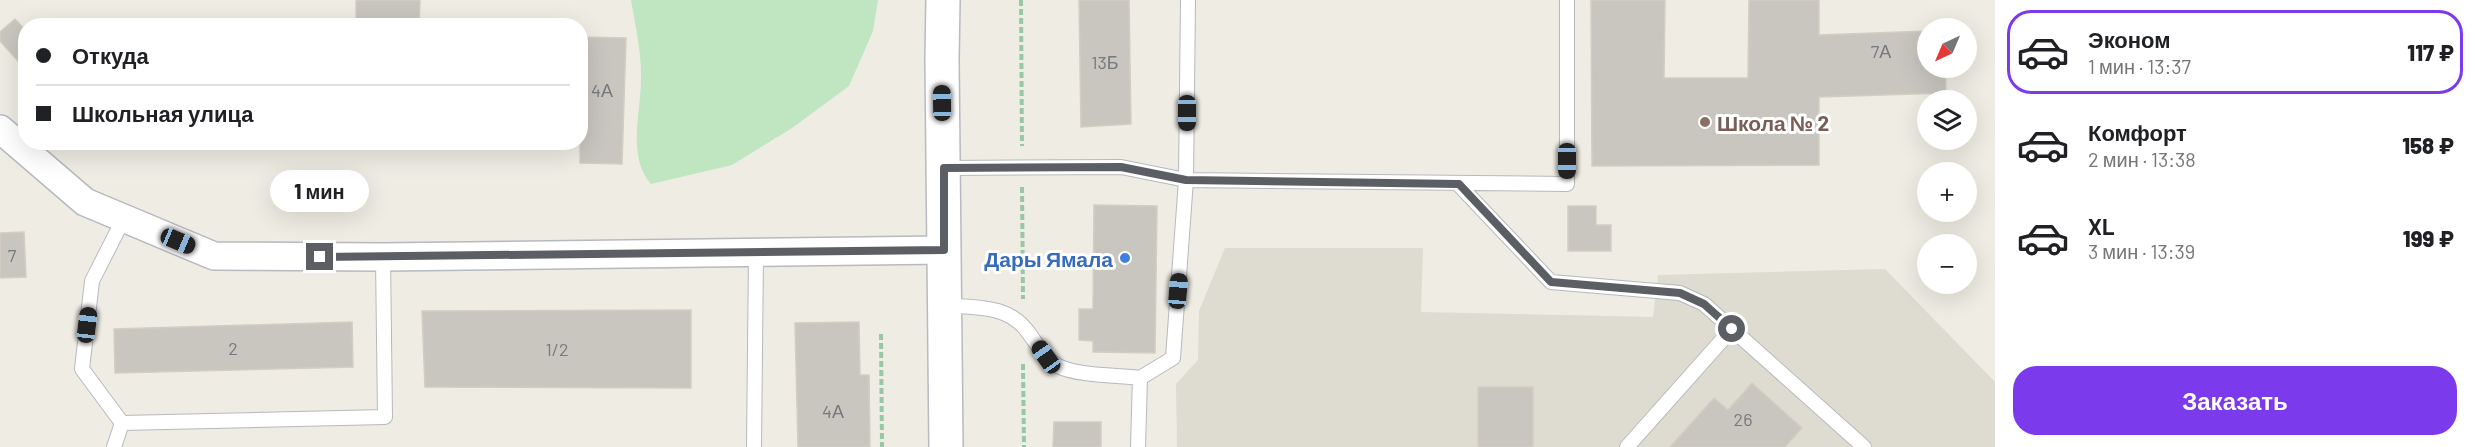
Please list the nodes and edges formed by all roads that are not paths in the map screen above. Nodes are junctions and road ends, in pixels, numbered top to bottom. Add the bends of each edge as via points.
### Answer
1 (944, 0) edge
2 (1188, 0) edge
3 (1566, 0) edge
4 (0, 129) edge
5 (18, 144) edge
6 (24, 150) edge
7 (944, 168) junction
8 (1186, 180) junction
9 (1459, 184) junction
10 (124, 218) junction
11 (944, 250) junction
12 (756, 254) junction
13 (383, 257) junction
14 (944, 305) junction
15 (1732, 329) junction
16 (1140, 378) junction
17 (122, 423) junction
18 (114, 447) edge
19 (754, 447) edge
20 (946, 447) edge
21 (1138, 447) edge
22 (1627, 447) edge
23 (1864, 447) edge

1 - 7 main road
2 - 8 lane
3 - 9 lane via 1567,184
4 - 5 street
6 - 10 street via 85,202
7 - 8 lane via 1121,167
7 - 11 main road
8 - 9 lane
8 - 16 lane via 1173,358
9 - 15 lane via 1551,282 1680,293 1704,304
10 - 13 street via 214,256
10 - 17 lane via 92,281 82,369
11 - 12 street
11 - 14 main road
12 - 13 street
12 - 19 lane
13 - 17 lane via 385,417
14 - 16 lane via 998,309 1012,316 1046,357 1059,366
14 - 20 main road
15 - 22 lane
15 - 23 lane
16 - 21 lane
17 - 18 lane

